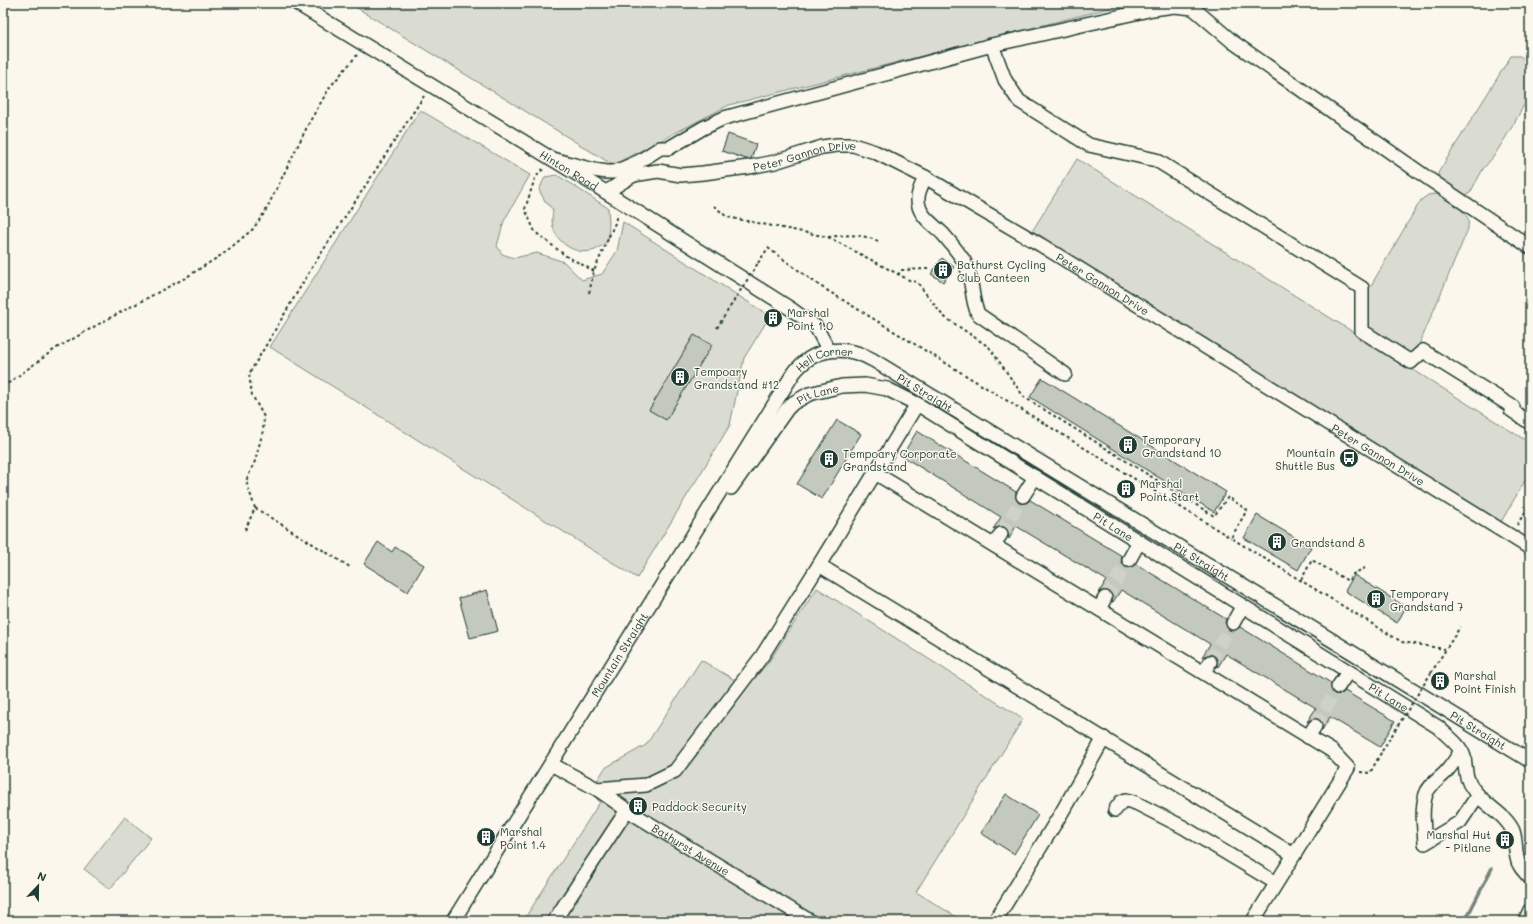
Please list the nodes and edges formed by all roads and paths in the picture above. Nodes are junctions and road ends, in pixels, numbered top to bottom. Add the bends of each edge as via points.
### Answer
1 (296, 3) edge
2 (365, 45) junction
3 (992, 45) junction
4 (432, 85) junction
5 (669, 148) junction
6 (552, 159) junction
7 (617, 171) junction
8 (633, 175) junction
9 (925, 177) junction
10 (606, 192) junction
11 (621, 201) junction
12 (714, 206) dead end
13 (828, 237) junction
14 (880, 242) dead end
15 (1530, 248) edge
16 (928, 269) dead end
17 (594, 272) junction
18 (898, 275) junction
19 (589, 293) dead end
20 (717, 328) dead end
21 (829, 351) junction
22 (873, 360) joint
23 (1066, 374) dead end
24 (3, 387) edge
25 (784, 387) joint
26 (917, 404) junction
27 (1530, 423) edge
28 (876, 473) junction
29 (1035, 477) junction
30 (1023, 496) tunnel mouth
31 (1530, 504) edge
32 (255, 508) junction
33 (246, 530) dead end
34 (1510, 535) junction
35 (1231, 538) junction
36 (1139, 542) junction
37 (1530, 548) edge
38 (1129, 560) tunnel mouth
39 (819, 565) junction
40 (350, 567) dead end
41 (674, 568) junction
42 (1365, 568) dead end
43 (1301, 580) junction
44 (1242, 607) junction
45 (1232, 623) tunnel mouth
46 (1460, 627) dead end
47 (1445, 649) junction
48 (1348, 672) junction
49 (1338, 687) tunnel mouth
50 (1104, 738) junction
51 (1461, 751) junction
52 (1530, 761) edge
53 (551, 764) junction
54 (1370, 773) dead end
55 (597, 789) junction
56 (1478, 795) junction
57 (627, 810) junction
58 (1115, 810) dead end
59 (1294, 855) junction
60 (1530, 878) edge
61 (1276, 883) junction
62 (1530, 910) edge
63 (453, 921) edge
64 (554, 921) edge
65 (810, 921) edge
66 (995, 921) edge
67 (1253, 921) edge
68 (1525, 921) edge

1 - 2 street, Hinton Road
2 - 4 street, Hinton Road
2 - 24 path via 330,87 310,121 265,212 253,229 223,254 185,278 55,349
3 - 5 street via 724,118
3 - 15 street via 1153,9 1174,6 1194,8 1233,42
3 - 27 street via 1005,80 1019,101 1089,145 1156,160 1356,284 1362,288 1362,331 1411,362 1423,351 1513,407 1511,410
4 - 6 street, Hinton Road
4 - 32 path via 311,269 249,374 252,395 264,417 255,461 246,481
5 - 7 street via 660,148 640,161
5 - 8 street via 667,154
6 - 7 street via 594,170
6 - 10 street, Hinton Road
6 - 17 path via 535,178 525,209 534,232 566,256
7 - 8 street, Peter Gannon Drive
8 - 9 street, Peter Gannon Drive via 658,171 680,175 750,167 822,147 853,145 875,152
8 - 10 street
9 - 23 street via 918,196 918,208 963,261 971,277 974,304 978,314
9 - 34 street, Peter Gannon Drive via 1041,245
10 - 11 street, Hinton Road
11 - 17 path via 615,223
11 - 21 street, Hinton Road via 816,327
12 - 13 path via 727,217
13 - 14 path via 868,236
13 - 18 path
16 - 18 path via 901,270
17 - 19 path
18 - 35 path via 917,282 943,316 989,347 1024,397 1214,516 1228,497 1247,510
20 - 35 path, bridge via 768,248 827,290
21 - 22 street, Hell Corner via 853,351
21 - 25 street, Hell Corner via 817,354 801,364
22 - 52 street, Pit Straight
25 - 41 street, Mountain Straight
26 - 28 street
26 - 29 street, Pit Lane
26 - 41 street, Pit Lane via 887,389 859,385 831,388 800,398 787,409
28 - 39 street
28 - 59 street via 997,539 1312,731 1348,768
29 - 30 street
29 - 36 street, Pit Lane
31 - 34 path
32 - 33 path
32 - 40 path
34 - 37 street, Peter Gannon Drive
35 - 43 path
36 - 38 street
36 - 44 street, Pit Lane
39 - 50 street
39 - 55 street via 762,656 675,771 646,785
41 - 53 street, Mountain Straight
42 - 43 path via 1353,574 1348,581 1312,560
43 - 47 path via 1402,642
44 - 45 street
44 - 48 street, Pit Lane
46 - 47 path
47 - 54 path, bridge
48 - 49 street
48 - 51 street, Pit Lane via 1438,727
50 - 59 street
50 - 66 street
51 - 56 street, Pit Lane via 1468,781
51 - 56 street via 1452,765 1426,793 1423,811 1425,843 1460,822
53 - 55 street, Bathurst Avenue
53 - 63 street, Mountain Straight
55 - 57 street, Bathurst Avenue
56 - 60 street, Pit Lane via 1512,830 1517,860
57 - 64 street
57 - 65 street, Bathurst Avenue
58 - 61 street via 1126,800 1136,803 1183,827
59 - 61 street
61 - 67 street
62 - 68 street

